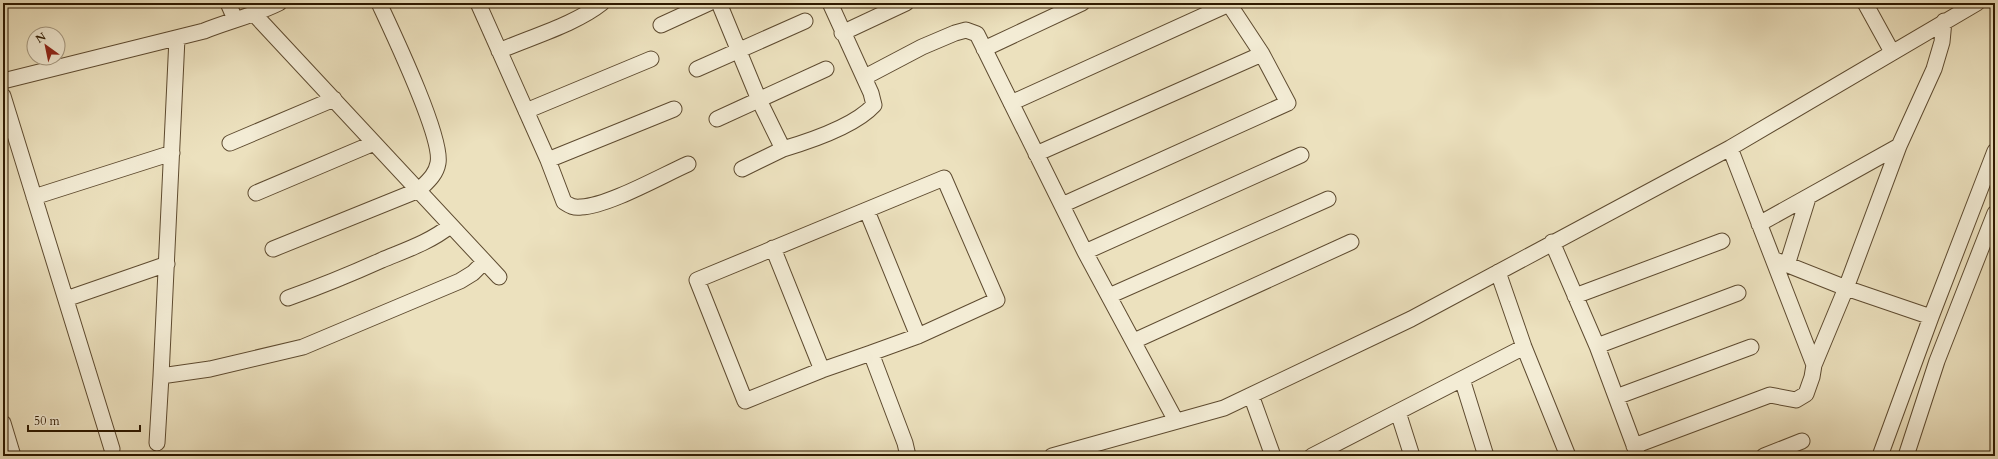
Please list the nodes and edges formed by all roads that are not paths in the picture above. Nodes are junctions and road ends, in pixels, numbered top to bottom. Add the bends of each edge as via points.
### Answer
1 (228, 3) edge
2 (279, 3) edge
3 (379, 3) edge
4 (478, 3) edge
5 (602, 3) edge
6 (709, 3) edge
7 (719, 3) edge
8 (830, 3) edge
9 (906, 3) edge
10 (1082, 3) edge
11 (1865, 3) edge
12 (1977, 3) edge
13 (255, 15) junction
14 (235, 19) junction
15 (805, 21) dead end
16 (1944, 21) junction
17 (661, 25) dead end
18 (842, 33) junction
19 (177, 38) junction
20 (984, 49) junction
21 (499, 50) junction
22 (739, 51) junction
23 (1892, 52) junction
24 (1262, 54) junction
25 (651, 59) dead end
26 (697, 69) dead end
27 (826, 69) dead end
28 (865, 77) junction
29 (3, 81) edge
30 (3, 96) edge
31 (334, 100) junction
32 (759, 100) junction
33 (1011, 103) junction
34 (674, 109) dead end
35 (526, 111) junction
36 (717, 119) dead end
37 (374, 142) junction
38 (230, 143) dead end
39 (1899, 146) junction
40 (1730, 148) junction
41 (783, 149) junction
42 (1995, 151) edge
43 (172, 153) junction
44 (1036, 154) junction
45 (1301, 155) dead end
46 (548, 160) junction
47 (688, 164) dead end
48 (742, 169) dead end
49 (419, 190) junction
50 (256, 193) dead end
51 (34, 197) junction
52 (1808, 198) junction
53 (1328, 200) dead end
54 (1062, 205) junction
55 (867, 211) junction
56 (1995, 213) edge
57 (1759, 224) junction
58 (450, 226) junction
59 (1722, 241) dead end
60 (1351, 242) dead end
61 (1552, 242) junction
62 (773, 248) junction
63 (273, 249) dead end
64 (1086, 252) junction
65 (1773, 259) junction
66 (484, 262) junction
67 (167, 264) junction
68 (1787, 265) junction
69 (1498, 272) junction
70 (499, 277) dead end
71 (1846, 288) junction
72 (1738, 293) dead end
73 (1109, 296) junction
74 (1575, 296) junction
75 (288, 298) dead end
76 (66, 299) junction
77 (1931, 317) junction
78 (918, 336) junction
79 (1134, 341) junction
80 (1597, 346) junction
81 (1524, 347) junction
82 (1751, 347) dead end
83 (871, 353) junction
84 (1814, 365) junction
85 (822, 370) junction
86 (161, 376) junction
87 (1462, 379) junction
88 (1251, 395) junction
89 (1616, 397) junction
90 (1398, 412) junction
91 (1176, 421) junction
92 (3, 423) edge
93 (1802, 441) dead end
94 (157, 443) dead end
95 (112, 449) dead end
96 (1339, 450) edge
97 (1636, 451) edge
98 (1060, 455) edge
99 (13, 456) edge
100 (908, 456) edge
101 (1273, 456) edge
102 (1312, 456) edge
103 (1412, 456) edge
104 (1486, 456) edge
105 (1568, 456) edge
106 (1764, 456) edge
107 (1880, 456) edge
108 (1906, 456) edge

1 - 14 street
2 - 13 street
3 - 49 street via 434,136 439,161 435,173
4 - 21 street
5 - 21 street via 571,20
6 - 17 street
7 - 22 street
8 - 18 street
9 - 18 street
10 - 20 street
11 - 23 street
12 - 16 street
13 - 14 street
13 - 31 street
14 - 19 street
15 - 22 street
16 - 23 street
16 - 39 street via 1942,42 1934,69
18 - 28 street
19 - 29 street
19 - 43 street
20 - 28 street via 977,34 966,30 922,47
20 - 33 street
21 - 35 street
22 - 26 street
22 - 32 street
23 - 40 street
24 - 33 street via 1231,7 1223,6
24 - 44 street
24 - 54 street via 1288,103
25 - 35 street
27 - 32 street
28 - 41 street via 874,105 865,115 810,142
30 - 51 street
31 - 37 street
31 - 38 street
32 - 36 street
32 - 41 street
33 - 44 street
34 - 46 street
35 - 46 street
37 - 49 street
37 - 50 street
39 - 52 street
39 - 71 street
40 - 57 street
40 - 61 street
41 - 48 street
42 - 77 street
43 - 51 street
43 - 67 street
44 - 54 street
45 - 64 street
46 - 47 street via 564,202 573,207 583,208
49 - 58 street
49 - 63 street
51 - 76 street
52 - 57 street
52 - 68 street
53 - 73 street
54 - 64 street
55 - 62 street
55 - 78 street
55 - 78 street via 944,178 997,300
56 - 108 street via 1937,361
57 - 65 street
58 - 66 street
58 - 75 street via 412,248
59 - 74 street
60 - 79 street
61 - 69 street
61 - 74 street
62 - 85 street
62 - 85 street via 697,280 745,401
64 - 73 street
65 - 68 street
65 - 84 street
66 - 70 street
66 - 86 street via 460,281 303,347 210,369
67 - 76 street
67 - 86 street
68 - 71 street
69 - 81 street
69 - 88 street via 1411,319
71 - 77 street
71 - 84 street
72 - 80 street
73 - 79 street
74 - 80 street
76 - 95 street
77 - 107 street
78 - 83 street
79 - 91 street
80 - 89 street
81 - 87 street
81 - 105 street
82 - 89 street
83 - 85 street
83 - 100 street
84 - 97 street via 1806,394 1796,400 1770,395
86 - 94 street
87 - 90 street
87 - 104 street
88 - 91 street via 1224,408
88 - 101 street
89 - 97 street
90 - 96 street
90 - 103 street
91 - 98 street
92 - 99 street
93 - 106 street
96 - 102 street

